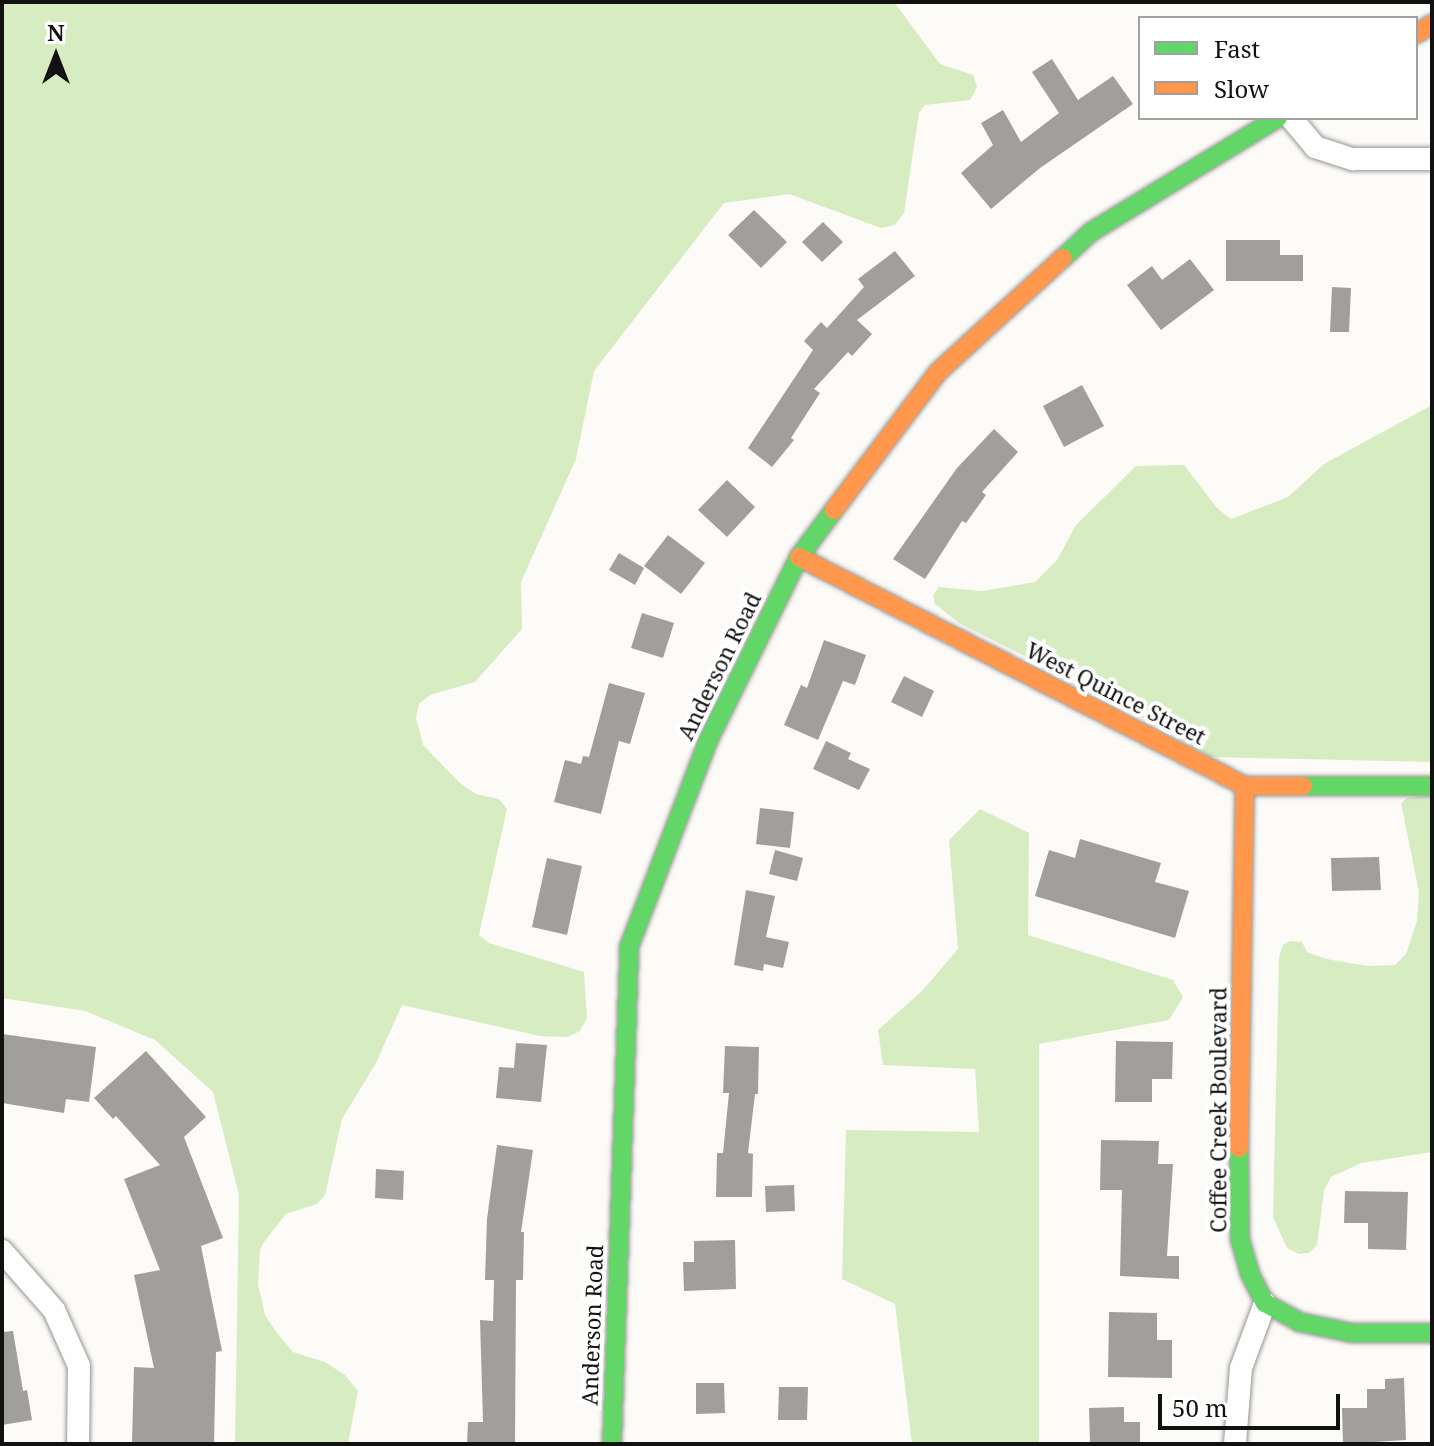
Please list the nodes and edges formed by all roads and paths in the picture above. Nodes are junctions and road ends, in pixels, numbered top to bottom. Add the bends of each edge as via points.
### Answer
1 (1275, 120) edge
2 (1293, 120) edge
3 (1432, 159) edge
4 (799, 557) junction
5 (1245, 786) junction
6 (1432, 786) edge
7 (2, 1251) edge
8 (1265, 1303) junction
9 (1432, 1333) edge
10 (78, 1444) edge
11 (612, 1444) edge
12 (1235, 1444) edge

1 - 4 street, Anderson Road via 1079,243 938,372
2 - 3 street via 1315,147 1353,159
4 - 5 street, West Quince Street
4 - 11 street, Anderson Road via 709,739 629,947
5 - 6 street, West Quince Street
5 - 8 street, Coffee Creek Boulevard via 1238,1201 1240,1239
7 - 10 street via 54,1310 79,1366
8 - 9 street via 1299,1322 1352,1333
8 - 12 street via 1241,1368

